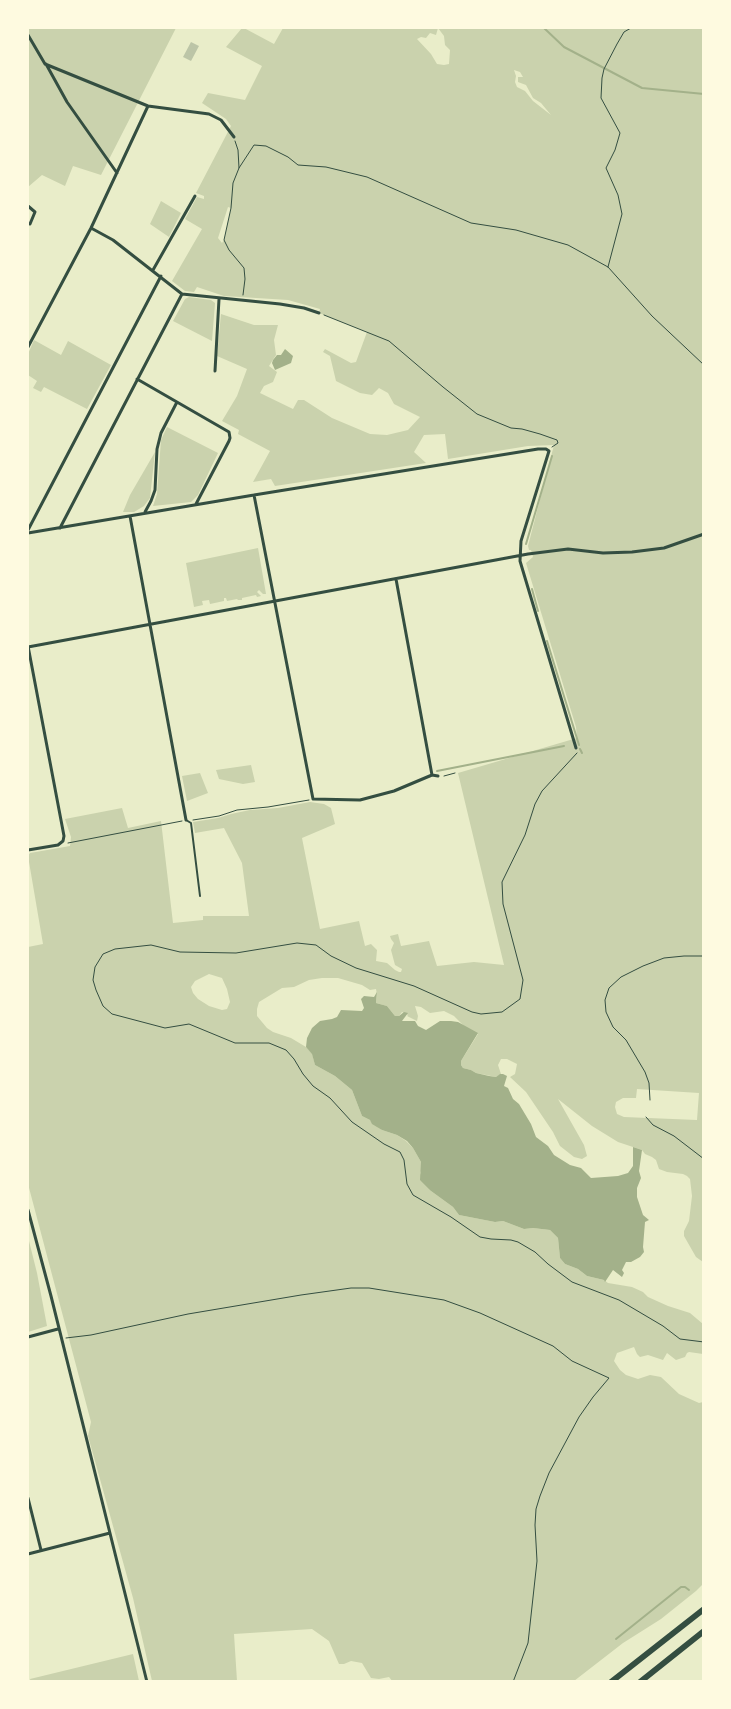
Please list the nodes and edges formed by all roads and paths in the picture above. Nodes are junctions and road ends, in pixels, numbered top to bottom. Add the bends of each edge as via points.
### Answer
1 (631, 28) edge
2 (28, 35) edge
3 (45, 64) junction
4 (148, 106) junction
5 (234, 138) joint
6 (239, 168) junction
7 (117, 173) junction
8 (195, 196) dead end
9 (28, 206) edge
10 (30, 224) dead end
11 (91, 228) junction
12 (608, 267) junction
13 (153, 270) junction
14 (161, 276) junction
15 (182, 294) junction
16 (219, 299) junction
17 (242, 301) junction
18 (319, 313) joint
19 (28, 347) edge
20 (704, 365) edge
21 (215, 371) dead end
22 (137, 380) junction
23 (177, 402) junction
24 (549, 451) junction
25 (254, 494) junction
26 (196, 504) junction
27 (145, 513) junction
28 (130, 516) junction
29 (60, 528) junction
30 (28, 532) edge
31 (704, 534) edge
32 (520, 556) junction
33 (396, 579) junction
34 (274, 601) junction
35 (150, 625) junction
36 (28, 647) edge
37 (576, 748) dead end
38 (578, 754) dead end
39 (455, 773) dead end
40 (432, 775) junction
41 (438, 776) joint
42 (312, 799) junction
43 (186, 820) junction
44 (58, 845) junction
45 (28, 850) edge
46 (200, 896) dead end
47 (704, 956) edge
48 (650, 1100) dead end
49 (646, 1117) dead end
50 (704, 1159) edge
51 (28, 1210) edge
52 (59, 1329) junction
53 (28, 1337) edge
54 (61, 1339) junction
55 (704, 1342) edge
56 (28, 1498) edge
57 (110, 1533) junction
58 (41, 1550) junction
59 (28, 1554) edge
60 (704, 1609) edge
61 (704, 1631) edge
62 (147, 1682) edge
63 (513, 1682) edge
64 (611, 1682) edge
65 (640, 1682) edge

1 - 12 path via 616,44 602,78 601,98 620,133 606,168 622,214
2 - 3 street
3 - 4 street
3 - 7 street via 67,102
4 - 5 street via 209,114 221,120
4 - 7 street
5 - 6 path
6 - 12 path via 254,145 266,146 298,165 326,167 367,177 471,223 516,230 568,245
6 - 17 path via 233,183 224,240 244,268
7 - 11 street
8 - 13 street
9 - 10 street via 35,212
11 - 13 street
11 - 19 street
12 - 20 path via 652,316
13 - 14 street
14 - 15 street
14 - 30 street
15 - 16 street
15 - 22 street
16 - 17 street
16 - 21 street
17 - 18 street via 296,306
18 - 24 path via 388,341 477,414 511,428 557,440
22 - 23 street
22 - 29 street
23 - 26 street via 227,430 230,436
23 - 27 street via 161,433 155,490
24 - 25 street via 538,449
24 - 32 street via 521,541
25 - 26 street
25 - 34 street
26 - 27 street
27 - 28 street
28 - 29 street
28 - 35 street
29 - 30 street
31 - 32 street via 664,548 632,552 568,549
32 - 33 street
32 - 37 street
33 - 34 street
33 - 40 street
34 - 35 street
34 - 42 street
35 - 36 street
35 - 43 street
36 - 44 street via 64,829 63,841
38 - 55 path via 542,791 525,836 502,882 503,904 522,980 520,999 502,1012 472,1012 414,986 356,968 316,945 297,943 236,952 180,952 151,945 115,949 103,954 95,967 93,980 103,1006 112,1014 165,1028 189,1024 235,1043 269,1043 286,1050 313,1086 330,1098 352,1122 400,1152 408,1190 413,1195 480,1237 518,1242 572,1282 619,1300 680,1339
39 - 41 path
40 - 41 street
40 - 42 street via 394,791 360,800
42 - 43 path
43 - 44 path
43 - 46 lane via 191,823
44 - 45 street
47 - 48 path via 664,958 621,977 609,988 606,1012 645,1072
49 - 50 path
51 - 52 street
52 - 53 street
52 - 54 street
54 - 57 street
54 - 63 path via 216,1309 343,1289 369,1288 444,1300 480,1312 553,1346 572,1362 609,1378 579,1417 540,1496 536,1509 537,1561 528,1643
56 - 58 street
57 - 58 street
57 - 62 street
58 - 59 street
60 - 64 highway
61 - 65 highway

